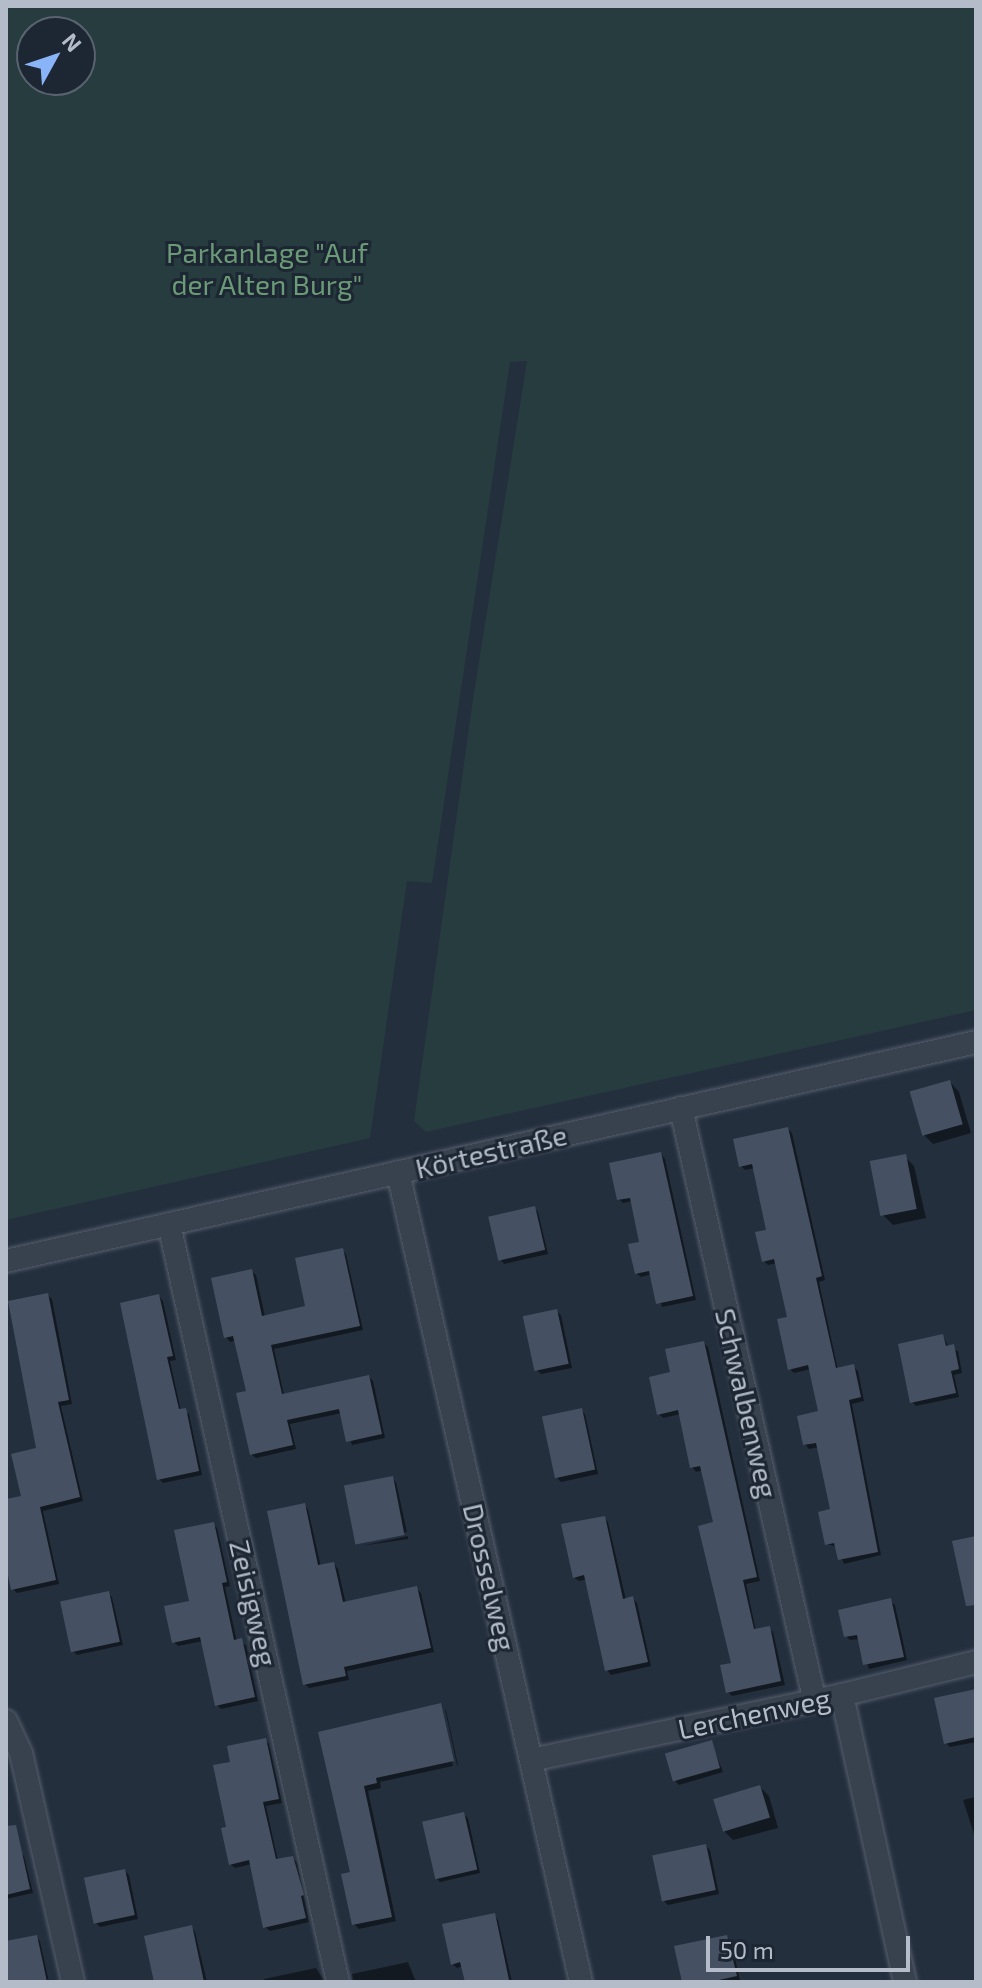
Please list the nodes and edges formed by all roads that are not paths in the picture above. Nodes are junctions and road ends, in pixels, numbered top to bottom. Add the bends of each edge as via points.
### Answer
1 (976, 1042) edge
2 (681, 1108) junction
3 (398, 1172) junction
4 (169, 1224) junction
5 (6, 1261) edge
6 (976, 1662) edge
7 (842, 1695) junction
8 (814, 1698) junction
9 (6, 1721) edge
10 (531, 1760) junction
11 (73, 1982) edge
12 (338, 1982) edge
13 (581, 1982) edge
14 (905, 1982) edge

1 - 2 street, Körtestraße
2 - 3 street, Körtestraße
2 - 8 street, Schwalbenweg
3 - 4 street, Körtestraße
3 - 10 street, Drosselweg
4 - 5 street, Körtestraße
4 - 12 street, Zeisigweg
6 - 7 street, Lerchenweg
7 - 8 street, Lerchenweg
7 - 14 street
8 - 10 street, Lerchenweg
9 - 11 street via 21,1753
10 - 13 street, Drosselweg

